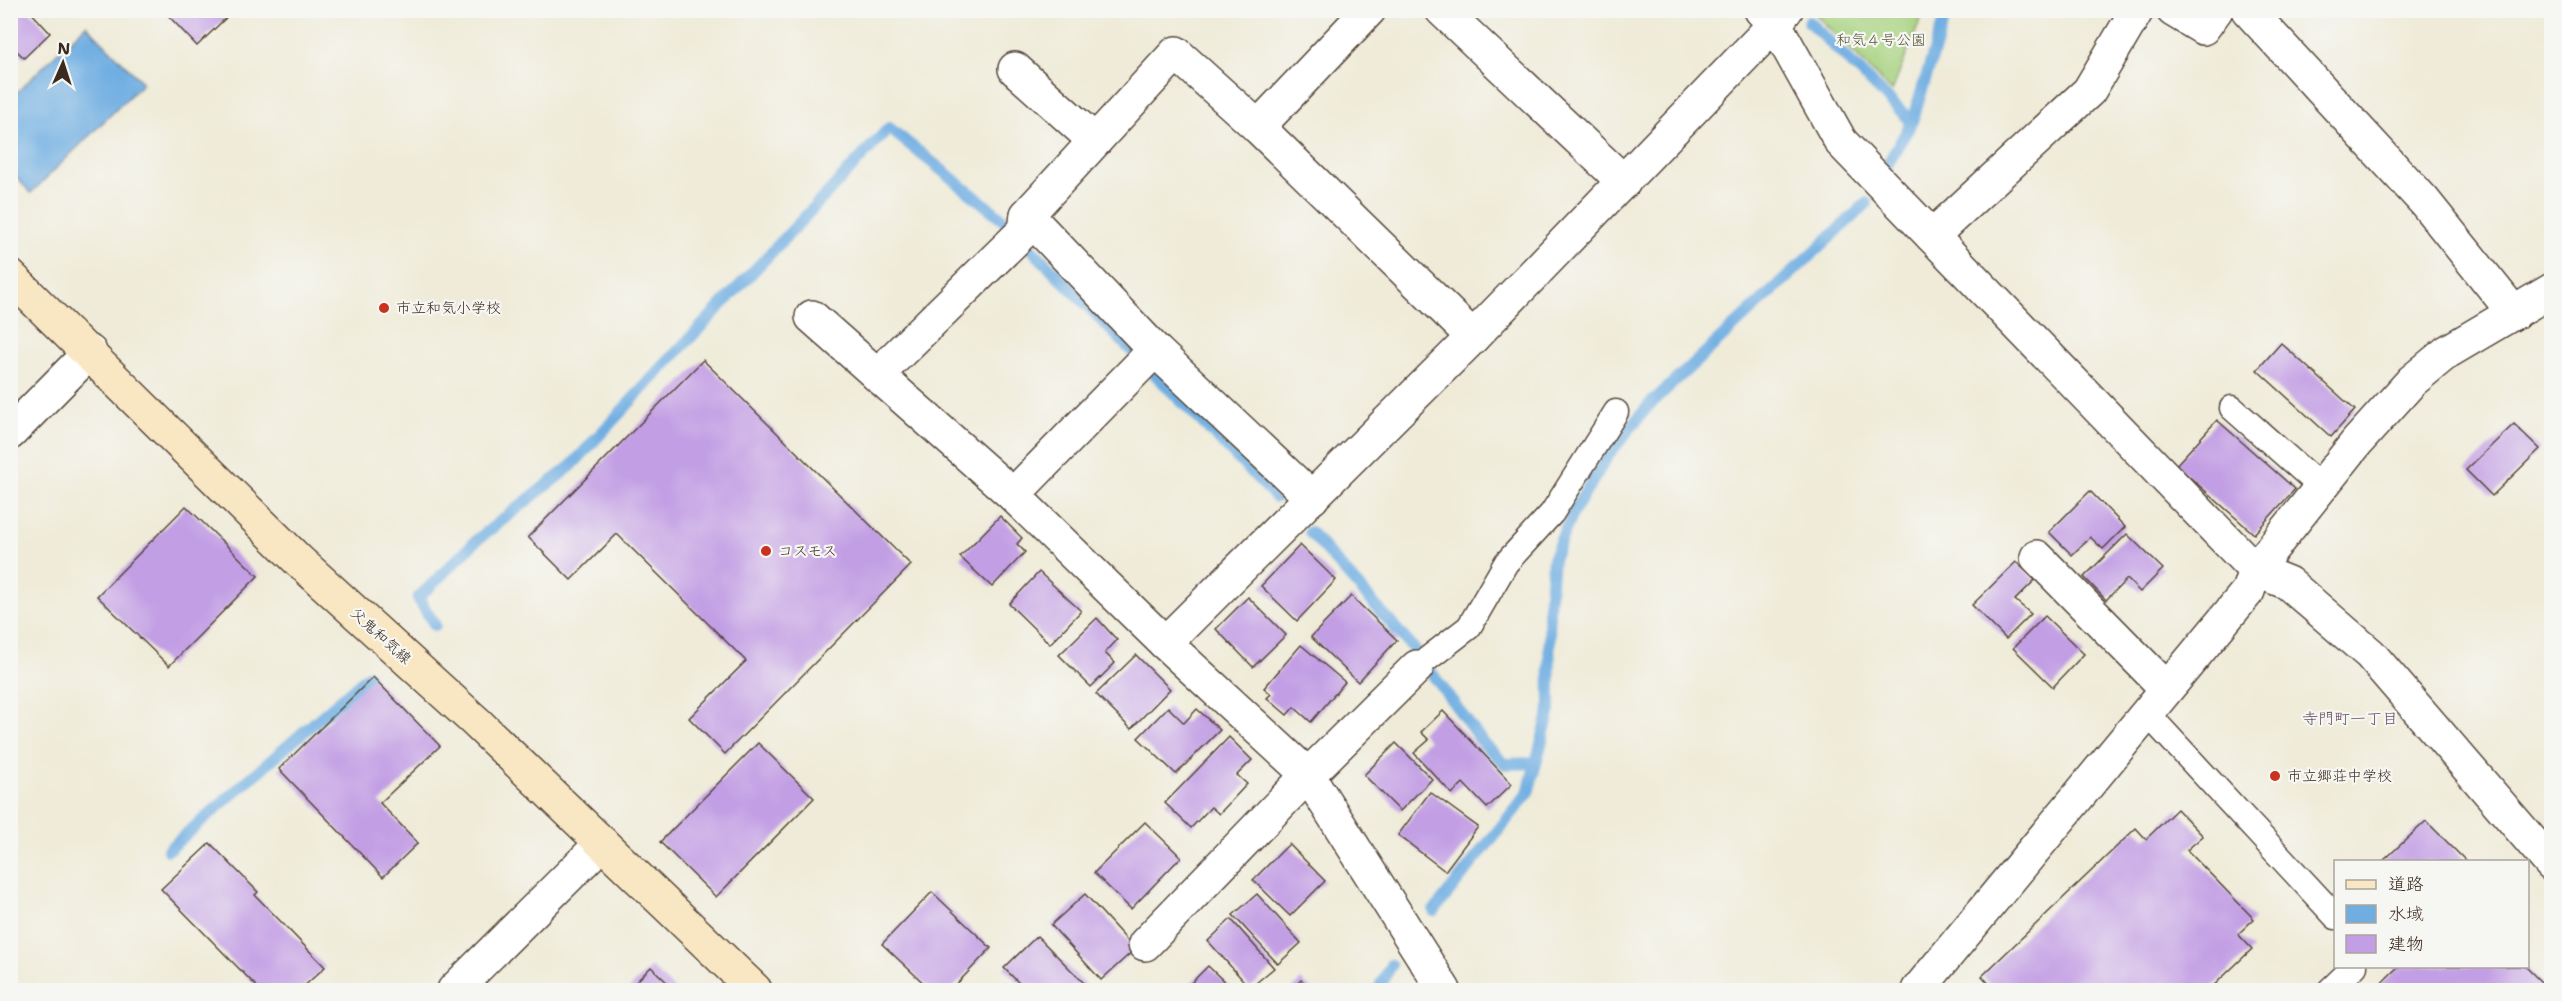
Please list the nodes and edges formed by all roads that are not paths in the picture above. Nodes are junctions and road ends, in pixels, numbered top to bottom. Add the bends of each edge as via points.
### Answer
1 (1370, 10) edge
2 (1442, 10) edge
3 (2136, 10) edge
4 (2173, 10) edge
5 (2216, 10) edge
6 (2248, 10) edge
7 (1774, 15) edge
8 (1015, 69) dead end
9 (1258, 126) junction
10 (1095, 141) junction
11 (1624, 182) junction
12 (1021, 229) junction
13 (1932, 236) junction
14 (10, 276) edge
15 (2552, 290) edge
16 (2514, 313) junction
17 (812, 317) dead end
18 (1473, 337) junction
19 (90, 352) junction
20 (1145, 359) junction
21 (877, 375) junction
22 (2232, 408) dead end
23 (1616, 412) dead end
24 (10, 433) edge
25 (2321, 488) junction
26 (1012, 495) junction
27 (1312, 498) junction
28 (2037, 557) dead end
29 (2254, 570) junction
30 (1165, 643) junction
31 (1423, 662) joint
32 (2156, 700) junction
33 (1308, 775) junction
34 (602, 843) junction
35 (2552, 865) edge
36 (2334, 915) edge
37 (1145, 944) dead end
38 (2353, 968) edge
39 (454, 990) edge
40 (755, 990) edge
41 (1444, 990) edge
42 (1918, 990) edge
43 (2330, 990) edge

1 - 9 street
2 - 11 street
3 - 13 street via 2089,91
4 - 5 street via 2203,28
6 - 16 street via 2424,201
7 - 11 street
7 - 13 street via 1841,142
8 - 10 street
9 - 10 street via 1176,53
9 - 18 street
10 - 12 street
11 - 18 street
12 - 20 street
12 - 21 street
13 - 29 street
14 - 19 main road, 父鬼和気線
15 - 16 street
16 - 25 street via 2447,352 2412,381
17 - 21 street
18 - 27 street
19 - 24 street
19 - 34 main road, 父鬼和気線 via 299,561
20 - 26 street
20 - 27 street
21 - 26 street
22 - 25 lane
23 - 31 lane via 1552,513 1506,562 1469,627
25 - 29 street
26 - 30 street
27 - 30 street
28 - 32 street
29 - 32 street via 2248,591
29 - 35 street via 2288,583 2370,654
30 - 33 street
31 - 33 street
32 - 36 lane
32 - 42 street
33 - 37 street
33 - 41 street
34 - 39 street
34 - 40 main road, 父鬼和気線
38 - 43 lane

